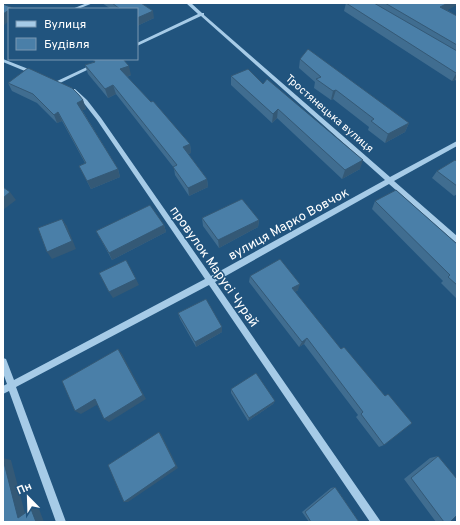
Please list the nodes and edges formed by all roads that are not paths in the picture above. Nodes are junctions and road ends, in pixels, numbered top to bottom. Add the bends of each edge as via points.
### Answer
1 (91, 3) edge
2 (188, 3) edge
3 (77, 8) edge
4 (202, 14) junction
5 (138, 45) edge
6 (3, 60) edge
7 (105, 60) edge
8 (51, 80) junction
9 (457, 143) edge
10 (390, 180) junction
11 (457, 240) edge
12 (211, 280) junction
13 (3, 362) edge
14 (7, 387) edge
15 (61, 522) edge
16 (376, 522) edge

1 - 3 street
2 - 4 street, Тростянецька вулиця
4 - 5 street
4 - 10 street, Тростянецька вулиця
6 - 8 street, провулок Марусі Чурай
7 - 8 street
8 - 12 street, провулок Марусі Чурай via 73,89 90,107
9 - 10 street, вулиця Марко Вовчок
10 - 11 street, Тростянецька вулиця
10 - 12 street, вулиця Марко Вовчок
12 - 14 street, вулиця Марко Вовчок
12 - 16 street, провулок Марусі Чурай
13 - 14 street
14 - 15 street

